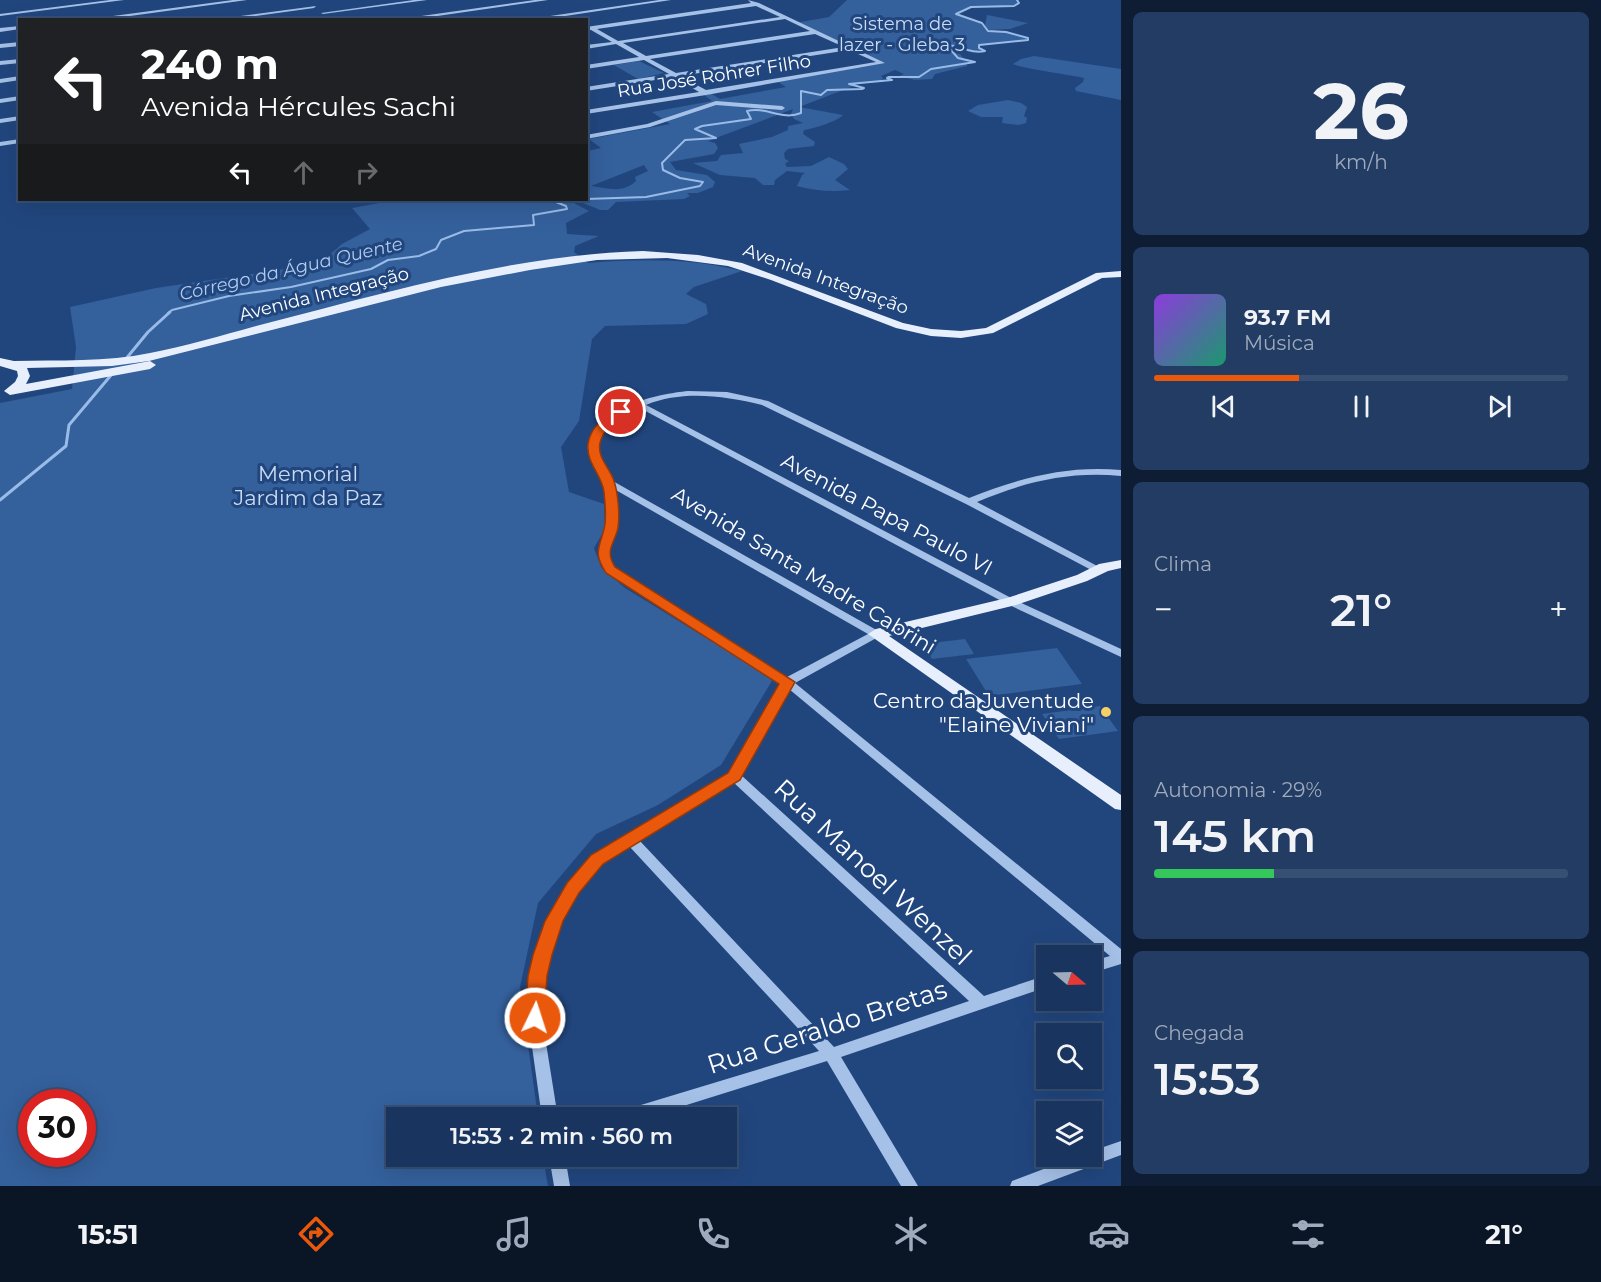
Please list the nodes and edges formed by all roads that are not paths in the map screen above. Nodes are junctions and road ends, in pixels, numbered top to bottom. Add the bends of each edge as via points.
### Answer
1 (71, 0) edge
2 (122, 0) edge
3 (245, 0) edge
4 (307, 0) edge
5 (425, 0) edge
6 (545, 0) edge
7 (669, 0) edge
8 (747, 0) edge
9 (757, 4) junction
10 (552, 5) dead end
11 (75, 6) junction
12 (314, 7) junction
13 (560, 9) dead end
14 (323, 13) junction
15 (568, 14) junction
16 (0, 15) edge
17 (84, 18) edge
18 (101, 18) edge
19 (228, 18) edge
20 (329, 18) edge
21 (410, 18) edge
22 (539, 18) edge
23 (575, 18) edge
24 (785, 18) junction
25 (18, 27) edge
26 (588, 27) edge
27 (0, 30) edge
28 (816, 32) junction
29 (618, 42) junction
30 (18, 44) edge
31 (0, 46) edge
32 (588, 47) edge
33 (849, 48) junction
34 (645, 58) junction
35 (18, 61) edge
36 (0, 63) edge
37 (588, 67) edge
38 (674, 75) junction
39 (18, 78) edge
40 (0, 81) edge
41 (588, 88) edge
42 (705, 93) junction
43 (18, 98) edge
44 (0, 100) edge
45 (716, 103) junction
46 (782, 108) dead end
47 (588, 112) edge
48 (18, 118) edge
49 (0, 121) edge
50 (588, 137) edge
51 (18, 141) edge
52 (0, 144) edge
53 (1121, 274) edge
54 (226, 338) junction
55 (0, 361) edge
56 (14, 365) junction
57 (119, 367) junction
58 (5, 393) edge
59 (638, 404) junction
60 (1121, 473) edge
61 (609, 482) junction
62 (969, 502) junction
63 (1121, 564) edge
64 (1096, 570) junction
65 (1011, 602) junction
66 (876, 634) junction
67 (1121, 653) edge
68 (787, 682) junction
69 (734, 776) junction
70 (1121, 804) edge
71 (631, 840) junction
72 (1121, 957) edge
73 (1102, 964) edge
74 (1036, 984) edge
75 (980, 1002) junction
76 (831, 1054) junction
77 (548, 1107) edge
78 (657, 1107) edge
79 (1121, 1148) edge
80 (559, 1167) edge
81 (562, 1186) edge
82 (910, 1186) edge
83 (1018, 1186) edge

1 - 11 street
2 - 11 street
3 - 18 street
4 - 12 street
5 - 14 street
6 - 10 street
6 - 21 street
7 - 15 street
8 - 9 street
9 - 24 street
9 - 26 street
11 - 16 street
11 - 17 street
12 - 14 street
12 - 19 street
13 - 15 street
14 - 20 street
15 - 22 street
15 - 23 street
24 - 28 street
24 - 29 street
25 - 27 street
26 - 29 street
28 - 33 street
28 - 34 street
29 - 32 street
29 - 34 street
30 - 31 street
33 - 38 street
33 - 42 street, Rua José Rohrer Filho via 882,63
34 - 37 street
34 - 38 street
35 - 36 street
38 - 41 street
38 - 42 street
39 - 40 street
42 - 45 street
42 - 47 street, Rua José Rohrer Filho
43 - 44 street
45 - 46 street
45 - 50 street via 648,126
48 - 49 street
51 - 52 street
53 - 54 main road, Avenida Integração via 1100,275 989,331 959,336 897,324 728,263 667,255 596,255 429,286
54 - 57 main road, Avenida Integração via 132,359
54 - 57 main road, Avenida Integração via 157,364
55 - 56 main road, Avenida Integração
56 - 57 main road, Avenida Integração
56 - 58 main road via 22,369 24,376 20,384
57 - 58 main road, Avenida Integração via 106,374
59 - 61 street via 602,425 597,433 594,444 598,467
59 - 62 street via 692,392 765,403
59 - 65 street, Avenida Papa Paulo VI
60 - 62 street via 1057,473 1020,481
61 - 66 street, Avenida Santa Madre Cabrini
61 - 68 street via 611,528 603,550 610,570
62 - 64 street
63 - 64 main road
64 - 65 main road
65 - 66 main road
65 - 67 street, Avenida Papa Paulo VI
66 - 68 street
66 - 70 main road, Avenida Santa Madre Cabrini
68 - 69 street
68 - 72 street
69 - 71 street
69 - 75 street, Rua Manoel Wenzel
71 - 76 street
71 - 77 street via 597,859 573,888 554,921 543,955 537,976 535,1018
72 - 73 street
74 - 75 street, Rua Geraldo Bretas
75 - 76 street, Rua Geraldo Bretas
76 - 78 street, Rua Geraldo Bretas
76 - 82 street
79 - 83 street
80 - 81 street

